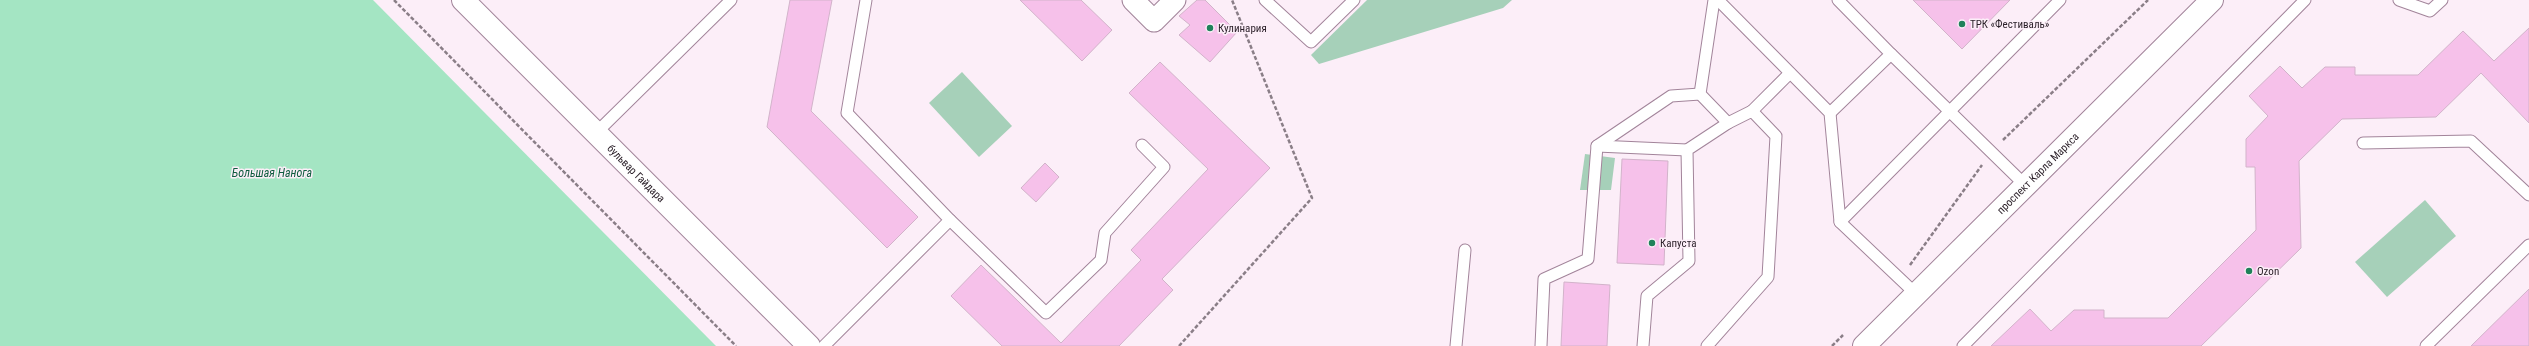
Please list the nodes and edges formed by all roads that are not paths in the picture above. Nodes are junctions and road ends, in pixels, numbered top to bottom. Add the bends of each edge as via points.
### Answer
1 (463, 0) edge
2 (731, 0) edge
3 (866, 0) edge
4 (1133, 0) edge
5 (1175, 0) edge
6 (1265, 0) edge
7 (1354, 0) edge
8 (1714, 0) edge
9 (1718, 0) edge
10 (1838, 0) edge
11 (2060, 0) edge
12 (2212, 0) edge
13 (2305, 0) edge
14 (2399, 0) edge
15 (2442, 0) edge
16 (1891, 54) junction
17 (1790, 73) junction
18 (1700, 94) junction
19 (1752, 111) junction
20 (1950, 112) junction
21 (1830, 113) junction
22 (1728, 123) junction
23 (596, 133) junction
24 (2363, 144) dead end
25 (1142, 145) dead end
26 (1597, 146) junction
27 (1687, 150) junction
28 (2025, 184) junction
29 (2529, 195) edge
30 (950, 220) junction
31 (1840, 222) junction
32 (2529, 245) edge
33 (1465, 250) dead end
34 (1916, 294) junction
35 (809, 346) edge
36 (824, 346) edge
37 (1456, 346) edge
38 (1541, 346) edge
39 (1643, 346) edge
40 (1707, 346) edge
41 (1864, 346) edge
42 (1963, 346) edge
43 (2426, 346) edge

1 - 23 street, бульвар Гайдара
2 - 23 lane
3 - 30 lane via 847,113
4 - 5 street via 1154,21
6 - 7 lane via 1311,42
8 - 18 lane
9 - 17 lane
10 - 16 lane
11 - 20 lane
12 - 28 street, проспект Карла Маркса
13 - 42 lane
14 - 15 lane via 2430,11
16 - 20 lane
16 - 21 lane
17 - 19 lane
17 - 21 lane
18 - 22 lane
18 - 26 lane via 1671,96
19 - 22 lane
19 - 40 lane via 1776,136 1768,277
20 - 28 lane
20 - 31 lane
21 - 31 lane
22 - 27 lane
23 - 35 street, бульвар Гайдара
24 - 29 lane via 2470,141
25 - 30 lane via 1164,167 1105,233 1101,260 1046,313
26 - 27 lane
26 - 38 lane via 1588,259 1544,279
27 - 39 lane via 1689,261 1647,296
28 - 34 street, проспект Карла Маркса
30 - 36 lane
31 - 34 lane
32 - 43 lane
33 - 37 lane
34 - 41 street, проспект Карла Маркса

